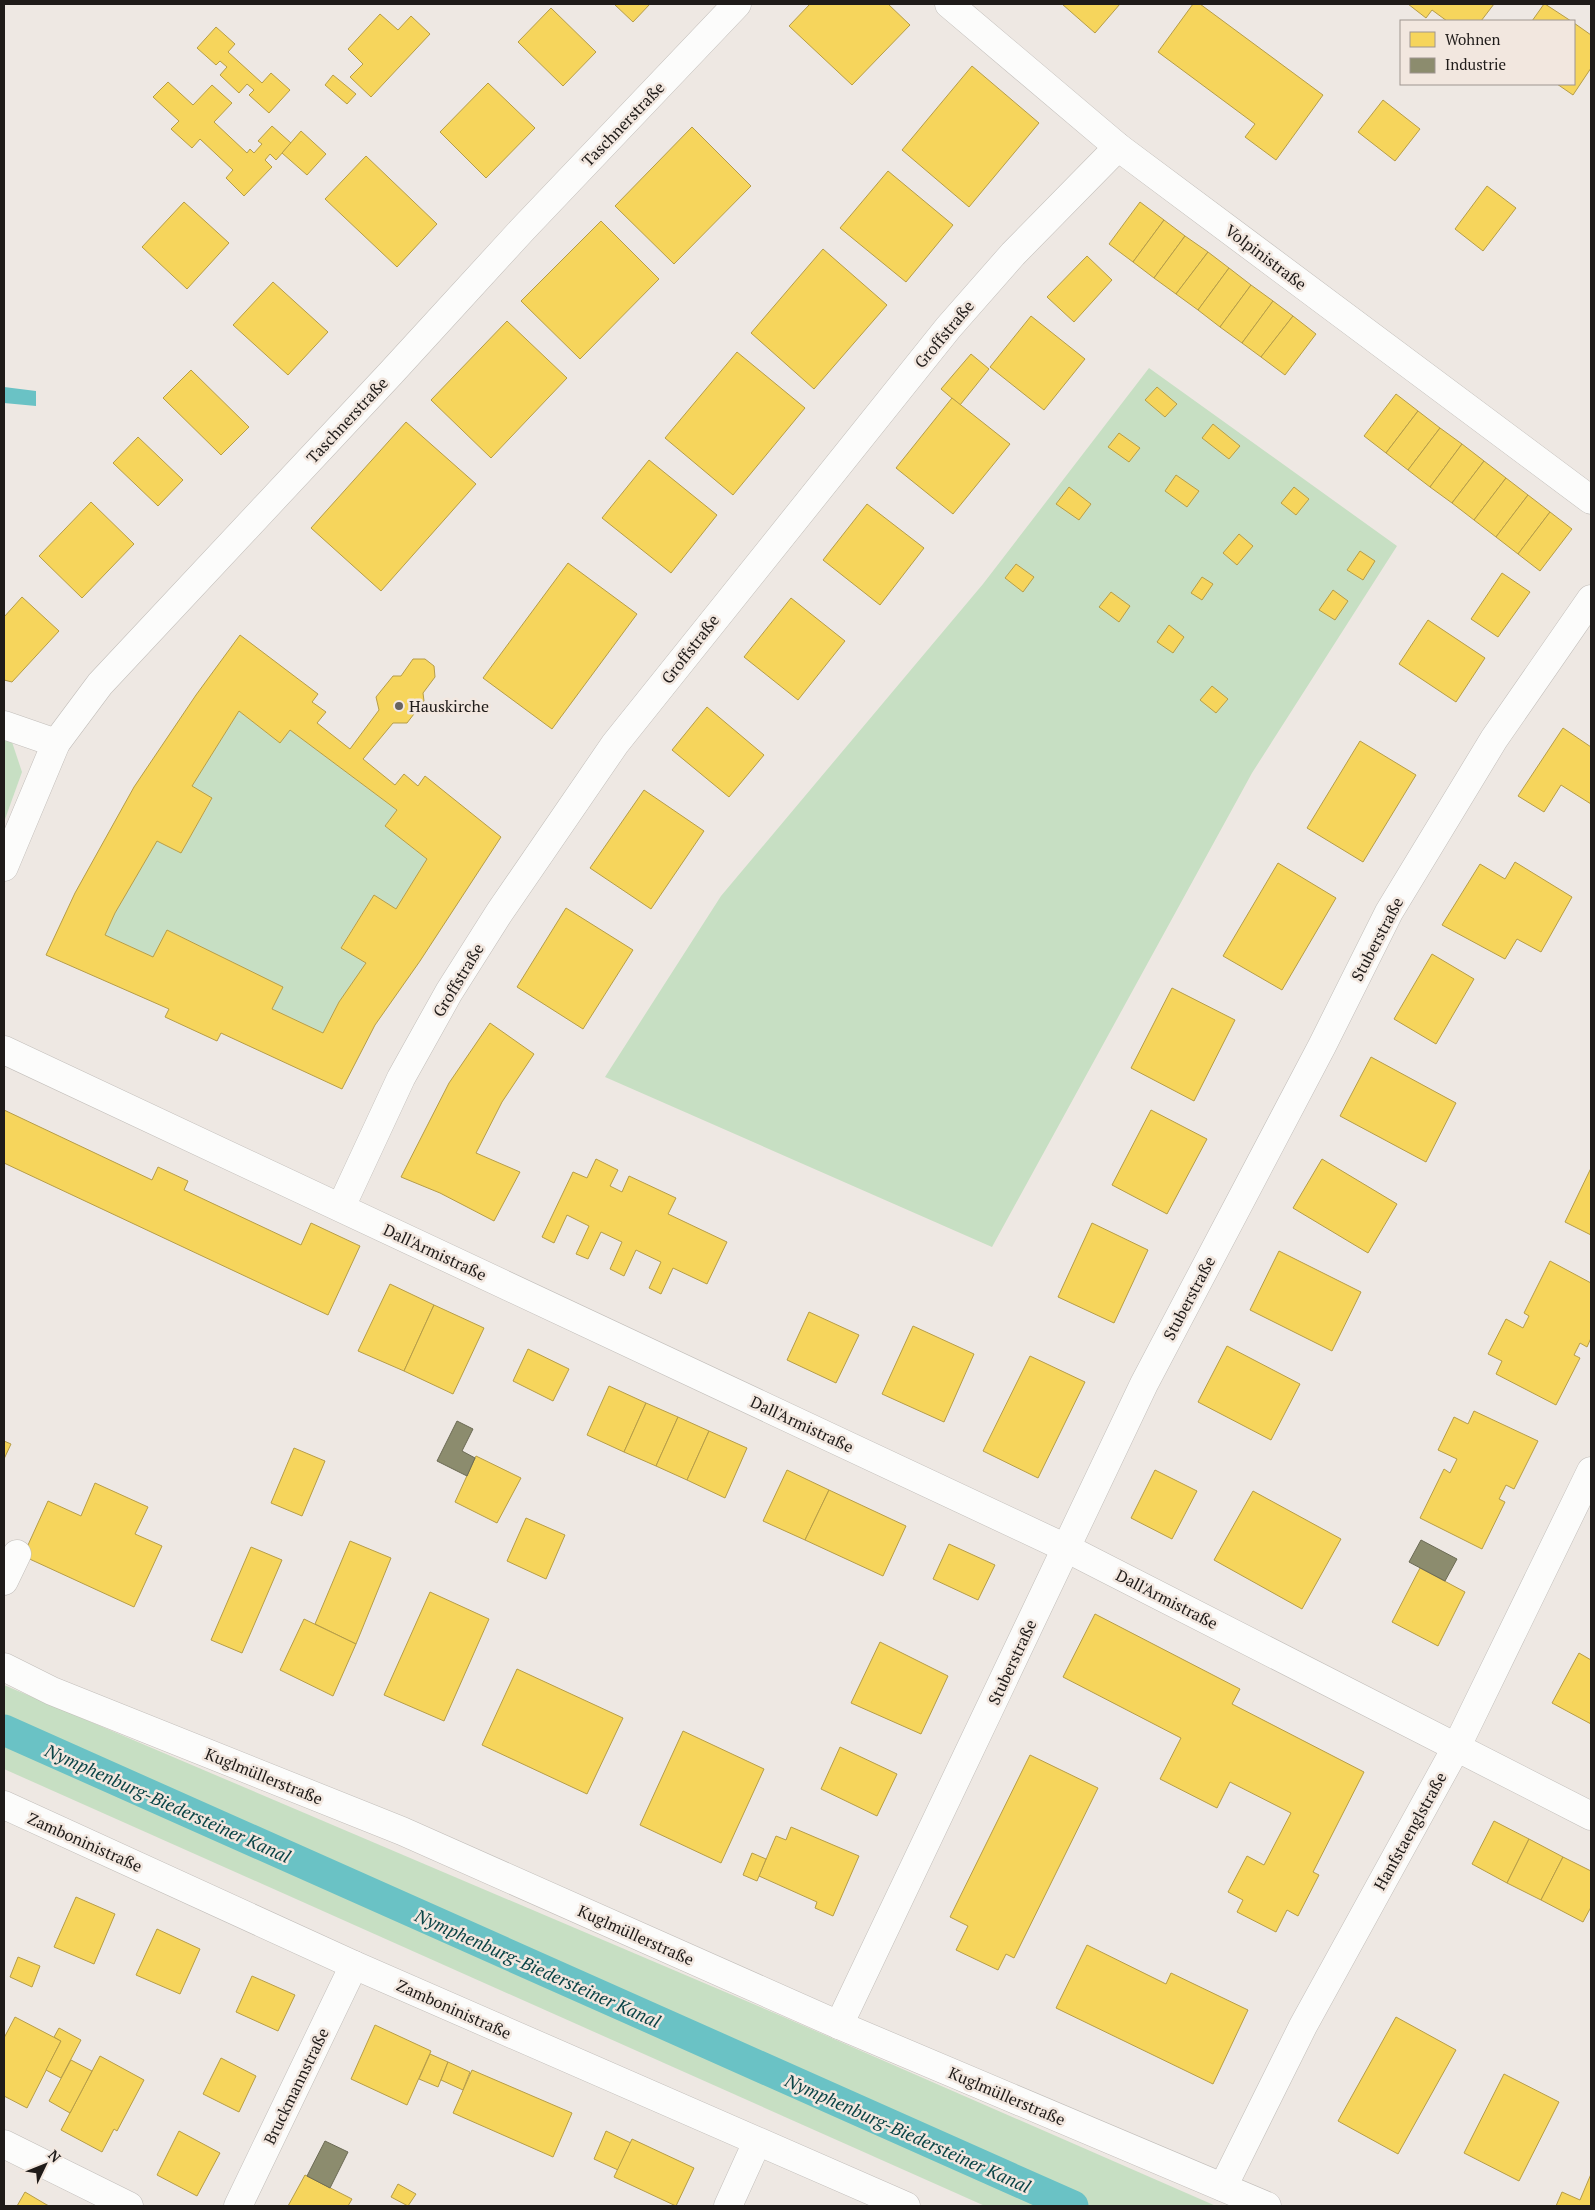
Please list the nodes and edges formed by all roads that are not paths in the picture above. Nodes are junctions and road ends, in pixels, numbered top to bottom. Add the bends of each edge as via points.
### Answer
1 (736, 4) edge
2 (949, 4) edge
3 (1118, 147) junction
4 (1591, 500) edge
5 (1591, 599) edge
6 (4, 725) edge
7 (56, 743) junction
8 (4, 868) edge
9 (4, 1050) edge
10 (341, 1207) junction
11 (1591, 1471) edge
12 (1066, 1548) junction
13 (17, 1554) dead end
14 (4, 1581) edge
15 (4, 1667) edge
16 (1457, 1746) junction
17 (4, 1805) edge
18 (1591, 1816) edge
19 (354, 1965) junction
20 (839, 2025) junction
21 (757, 2142) junction
22 (4, 2144) edge
23 (1223, 2187) junction
24 (129, 2206) edge
25 (238, 2206) edge
26 (728, 2206) edge
27 (906, 2206) edge
28 (1267, 2206) edge

1 - 7 street, Taschnerstraße via 100,684
2 - 3 street, Volpinistraße
3 - 4 street, Volpinistraße
3 - 10 street, Groffstraße via 1013,254 948,328 615,744 449,992 401,1078
5 - 12 street, Stuberstraße via 1494,739 1389,912 1144,1384
6 - 7 street
7 - 8 street, Taschnerstraße
9 - 10 street, Dall'Armistraße
10 - 12 street, Dall'Armistraße
11 - 16 street, Hanfstaenglstraße
12 - 16 street, Dall'Armistraße
12 - 20 street, Stuberstraße
13 - 14 street
15 - 20 street, Kuglmüllerstraße via 52,1691 402,1831
16 - 18 street, Dall'Armistraße
16 - 23 street, Hanfstaenglstraße via 1303,2026
17 - 19 street, Zamboninistraße
19 - 21 street, Zamboninistraße
19 - 25 street, Bruckmannstraße
20 - 23 street, Kuglmüllerstraße
21 - 26 street
21 - 27 street, Zamboninistraße
22 - 24 street
23 - 28 street, Kuglmüllerstraße

